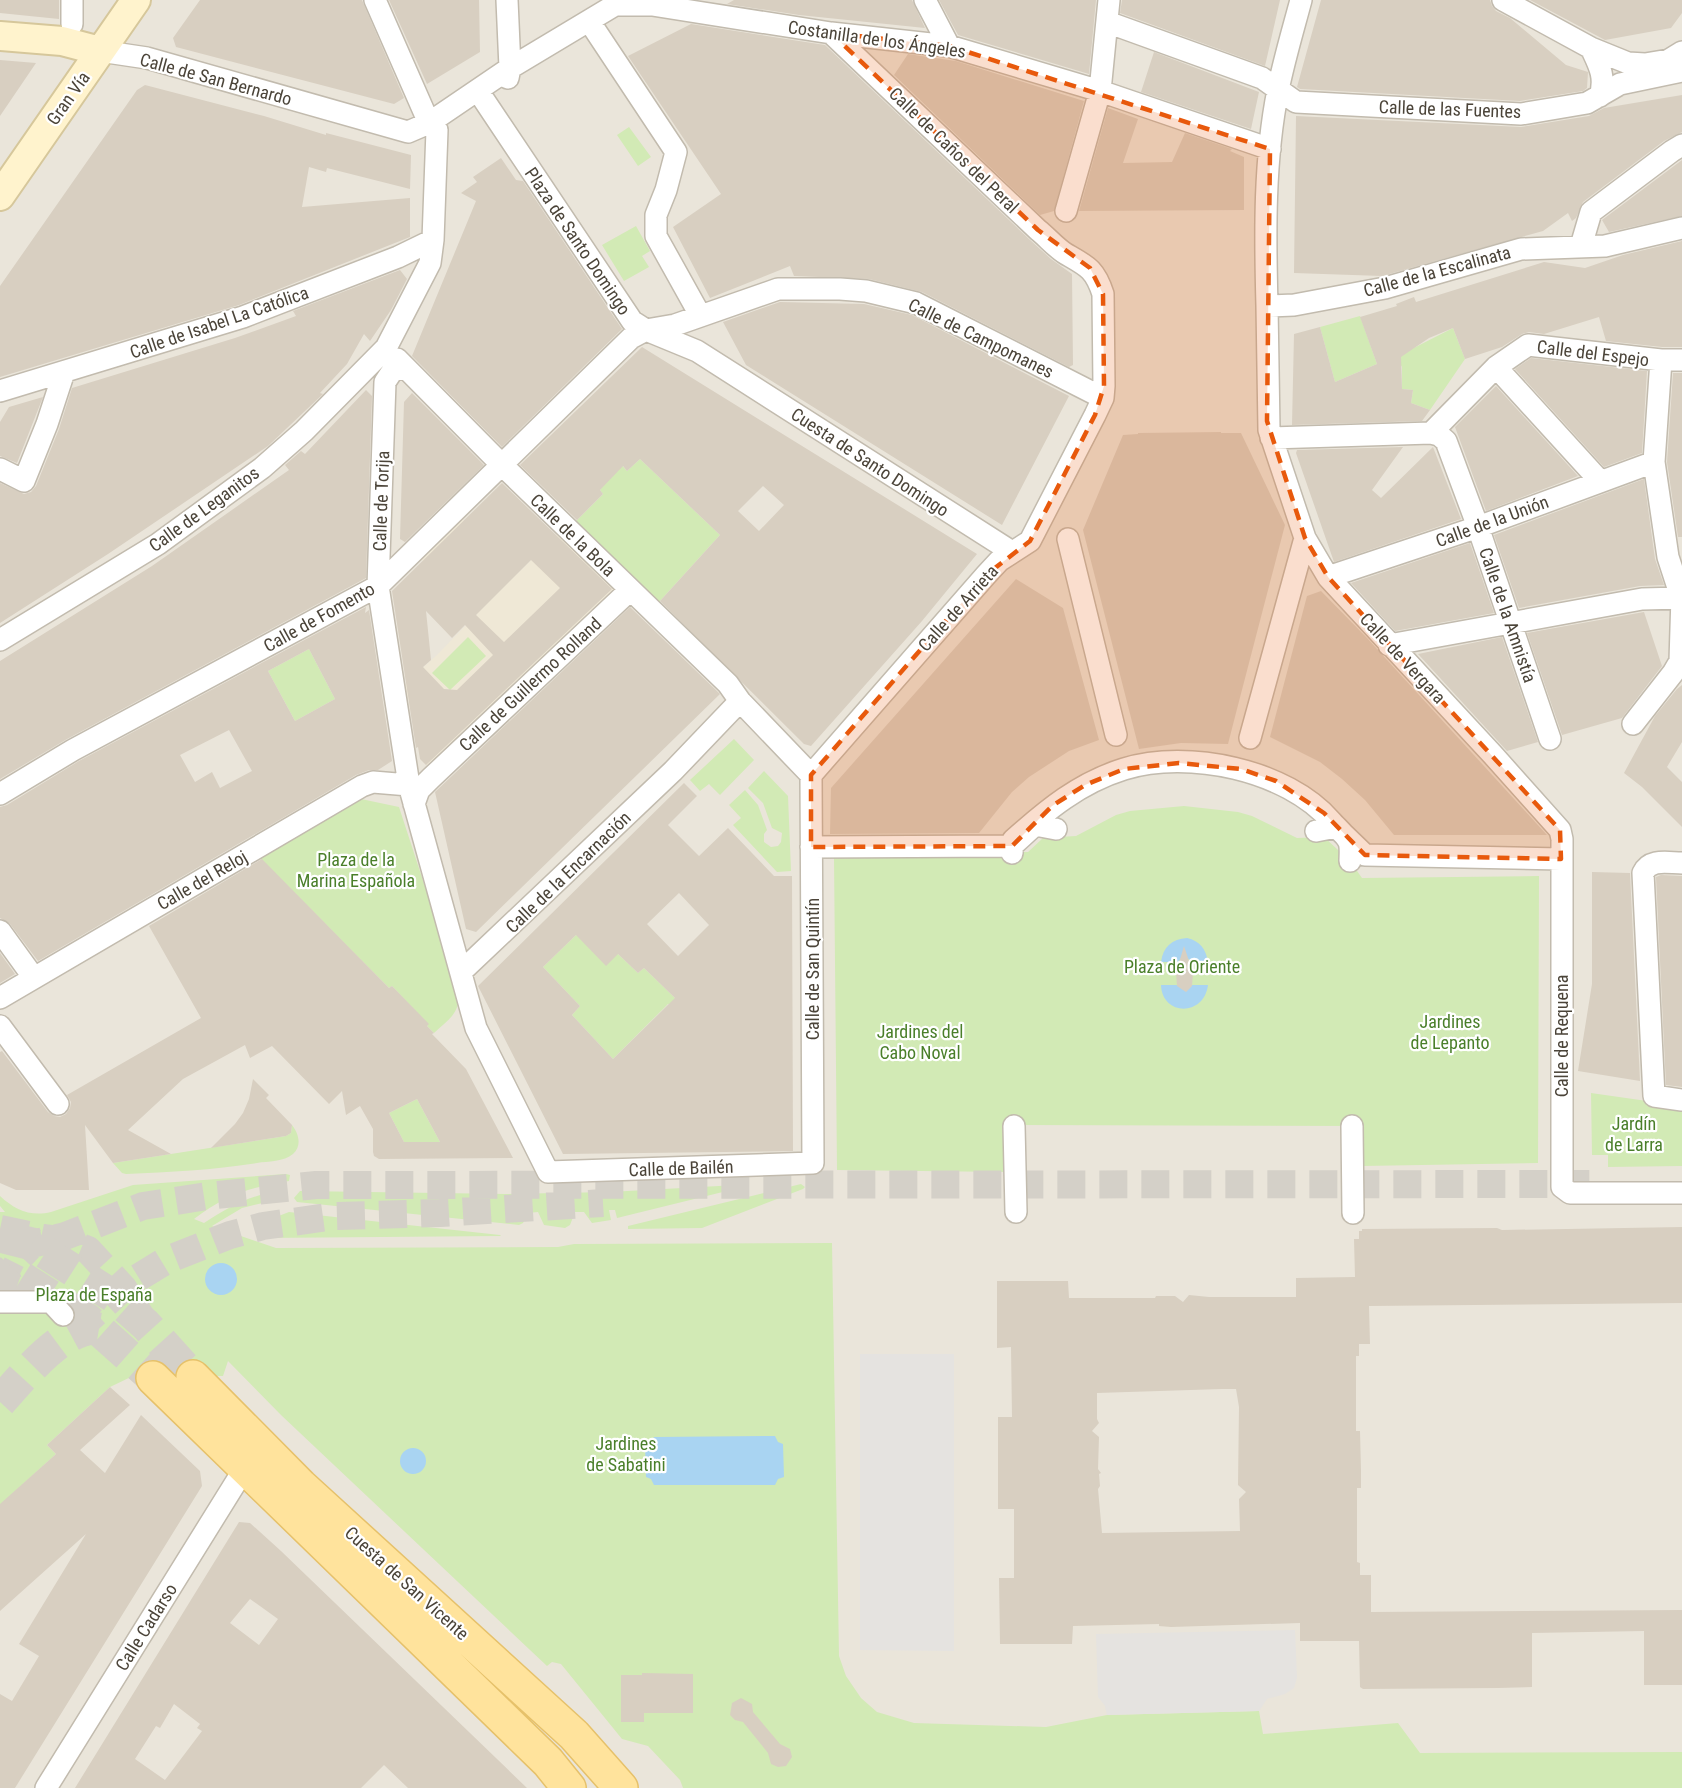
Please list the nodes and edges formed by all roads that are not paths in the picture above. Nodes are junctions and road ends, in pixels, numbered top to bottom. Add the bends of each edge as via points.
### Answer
1 (72, 0) edge
2 (136, 0) edge
3 (375, 0) edge
4 (507, 0) edge
5 (926, 0) edge
6 (1109, 0) edge
7 (1301, 0) edge
8 (1503, 0) edge
9 (617, 2) edge
10 (649, 3) edge
11 (1107, 22) junction
12 (72, 24) dead end
13 (593, 27) junction
14 (831, 33) junction
15 (0, 36) edge
16 (949, 46) junction
17 (1591, 48) junction
18 (100, 51) junction
19 (1682, 52) edge
20 (1682, 71) edge
21 (509, 76) junction
22 (1278, 90) junction
23 (1100, 91) junction
24 (1600, 96) junction
25 (484, 100) junction
26 (433, 127) junction
27 (1682, 146) edge
28 (1270, 149) junction
29 (0, 196) edge
30 (1066, 211) dead end
31 (1682, 228) edge
32 (433, 240) junction
33 (1581, 246) junction
34 (1267, 306) junction
35 (700, 315) junction
36 (646, 330) junction
37 (386, 348) junction
38 (1661, 360) junction
39 (1682, 360) edge
40 (1496, 367) junction
41 (366, 368) junction
42 (405, 368) junction
43 (64, 372) junction
44 (728, 372) joint
45 (385, 382) junction
46 (0, 392) edge
47 (1103, 399) junction
48 (1431, 433) junction
49 (1271, 438) junction
50 (1654, 462) junction
51 (502, 465) junction
52 (0, 469) edge
53 (1600, 481) junction
54 (1478, 527) junction
55 (1305, 537) junction
56 (1068, 539) dead end
57 (1012, 552) junction
58 (1328, 577) junction
59 (378, 586) junction
60 (630, 590) junction
61 (1682, 598) edge
62 (1510, 623) junction
63 (0, 640) edge
64 (1389, 645) junction
65 (740, 701) junction
66 (1633, 724) dead end
67 (1116, 735) dead end
68 (1250, 738) dead end
69 (1550, 739) dead end
70 (811, 776) junction
71 (409, 785) junction
72 (0, 794) edge
73 (1056, 829) dead end
74 (1326, 829) junction
75 (811, 847) junction
76 (1012, 850) junction
77 (1561, 859) junction
78 (1350, 861) dead end
79 (1682, 863) edge
80 (0, 931) edge
81 (461, 972) junction
82 (34, 978) junction
83 (0, 998) edge
84 (0, 1026) edge
85 (1682, 1100) edge
86 (58, 1104) dead end
87 (1014, 1126) dead end
88 (1352, 1126) dead end
89 (813, 1163) joint
90 (1682, 1193) edge
91 (1016, 1212) dead end
92 (1353, 1213) dead end
93 (0, 1302) edge
94 (57, 1309) dead end
95 (193, 1377) tunnel mouth
96 (153, 1378) tunnel mouth
97 (246, 1466) junction
98 (46, 1788) edge
99 (569, 1788) edge
100 (621, 1788) edge

1 - 12 street
2 - 18 street, Gran Vía
3 - 26 street
4 - 21 street
5 - 16 street
6 - 11 street
7 - 22 street, Calle de Vergara
8 - 17 street
9 - 10 street, Costanilla de los Ángeles
9 - 13 street
9 - 21 street
10 - 14 street, Costanilla de los Ángeles
11 - 22 street via 1262,78
11 - 23 street
13 - 21 street
13 - 35 street via 676,152 656,215 656,236
14 - 16 street, Costanilla de los Ángeles
14 - 47 street, Calle de Caños del Peral via 1038,230 1095,275 1102,294
15 - 18 street, Calle de San Bernardo via 62,41
16 - 23 street, Costanilla de los Ángeles
17 - 19 street via 1636,64 1669,60
17 - 24 street via 1603,74
18 - 26 street, Calle de San Bernardo via 147,58 408,132
18 - 29 street, Gran Vía
20 - 24 street, Calle de las Fuentes via 1620,84
21 - 25 street
21 - 26 street
22 - 24 street, Calle de las Fuentes via 1296,102 1521,114 1587,103
22 - 28 street, Calle de Vergara
23 - 28 street, Costanilla de los Ángeles
23 - 30 street
25 - 26 street
25 - 36 street, Plaza de Santo Domingo via 632,321
26 - 32 street
27 - 33 street via 1591,212
28 - 34 street, Calle de Vergara
31 - 33 street, Calle de la Escalinata via 1605,246
32 - 37 street via 430,263
32 - 43 street, Calle de Isabel La Católica via 243,317
33 - 34 street, Calle de la Escalinata via 1521,249 1385,288 1294,305
34 - 49 street, Calle de Vergara via 1267,421
35 - 36 street, Calle de Campomanes
35 - 47 street, Calle de Campomanes via 778,289 866,291 916,303
36 - 44 street, Plaza de Santo Domingo via 697,351
36 - 51 street, Calle de Fomento via 631,338
37 - 41 street, Calle de Leganitos
37 - 42 street, Calle de la Bola
38 - 39 street, Calle del Espejo
38 - 40 street, Calle del Espejo via 1528,345
38 - 50 street
40 - 48 street, Calle del Espejo
40 - 53 street
41 - 45 street
41 - 63 street, Calle de Leganitos via 304,431 252,475 158,544
42 - 45 street via 393,370
42 - 51 street, Calle de la Bola
43 - 46 street, Calle de Isabel La Católica
43 - 52 street via 24,481
44 - 57 street, Cuesta de Santo Domingo
45 - 59 street, Calle de Torija
47 - 57 street, Calle de Arrieta via 1030,541
48 - 49 street
48 - 54 street, Calle de la Amnistía via 1446,441
49 - 55 street, Calle de Vergara
50 - 53 street, Calle de la Unión
50 - 61 street via 1668,557
51 - 59 street, Calle de Fomento
51 - 60 street, Calle de la Bola
53 - 54 street, Calle de la Unión
54 - 58 street, Calle de la Unión
54 - 62 street, Calle de la Amnistía
55 - 58 street, Calle de Vergara
55 - 68 street
56 - 67 street
57 - 70 street, Calle de Arrieta via 986,575
58 - 64 street, Calle de Vergara
59 - 71 street, Calle de Torija
59 - 72 street, Calle de Fomento via 73,750
60 - 65 street, Calle de la Bola via 728,684
60 - 71 street, Calle de Guillermo Rolland via 431,778 412,774
61 - 62 street via 1642,599
61 - 66 street via 1680,661
62 - 64 street
62 - 69 street, Calle de la Amnistía
64 - 77 street, Calle de Vergara via 1560,830
65 - 70 street, Calle de la Bola
65 - 81 street, Calle de la Encarnación via 673,771
70 - 75 street, Calle de San Quintín
71 - 81 street
71 - 82 street, Calle del Reloj via 373,782 362,786
73 - 76 street via 1035,825
74 - 76 street via 1324,813 1276,781 1241,769 1152,764 1124,769 1085,785 1052,806 1013,840
74 - 77 street via 1365,855
74 - 78 street via 1349,842
75 - 76 street
75 - 89 street, Calle de San Quintín
77 - 90 street, Calle de Requena via 1562,1187 1586,1194
79 - 85 street via 1653,863 1643,873 1654,1096
80 - 82 street
81 - 89 street, Calle de Bailén via 476,1028 548,1172
82 - 83 street, Calle del Reloj
84 - 86 street
87 - 91 street
88 - 92 street
93 - 94 street
95 - 100 main road, Cuesta de San Vicente via 301,1486 574,1735
96 - 97 main road, Cuesta de San Vicente
97 - 98 street, Calle Cadarso
97 - 99 main road, Cuesta de San Vicente via 549,1762

